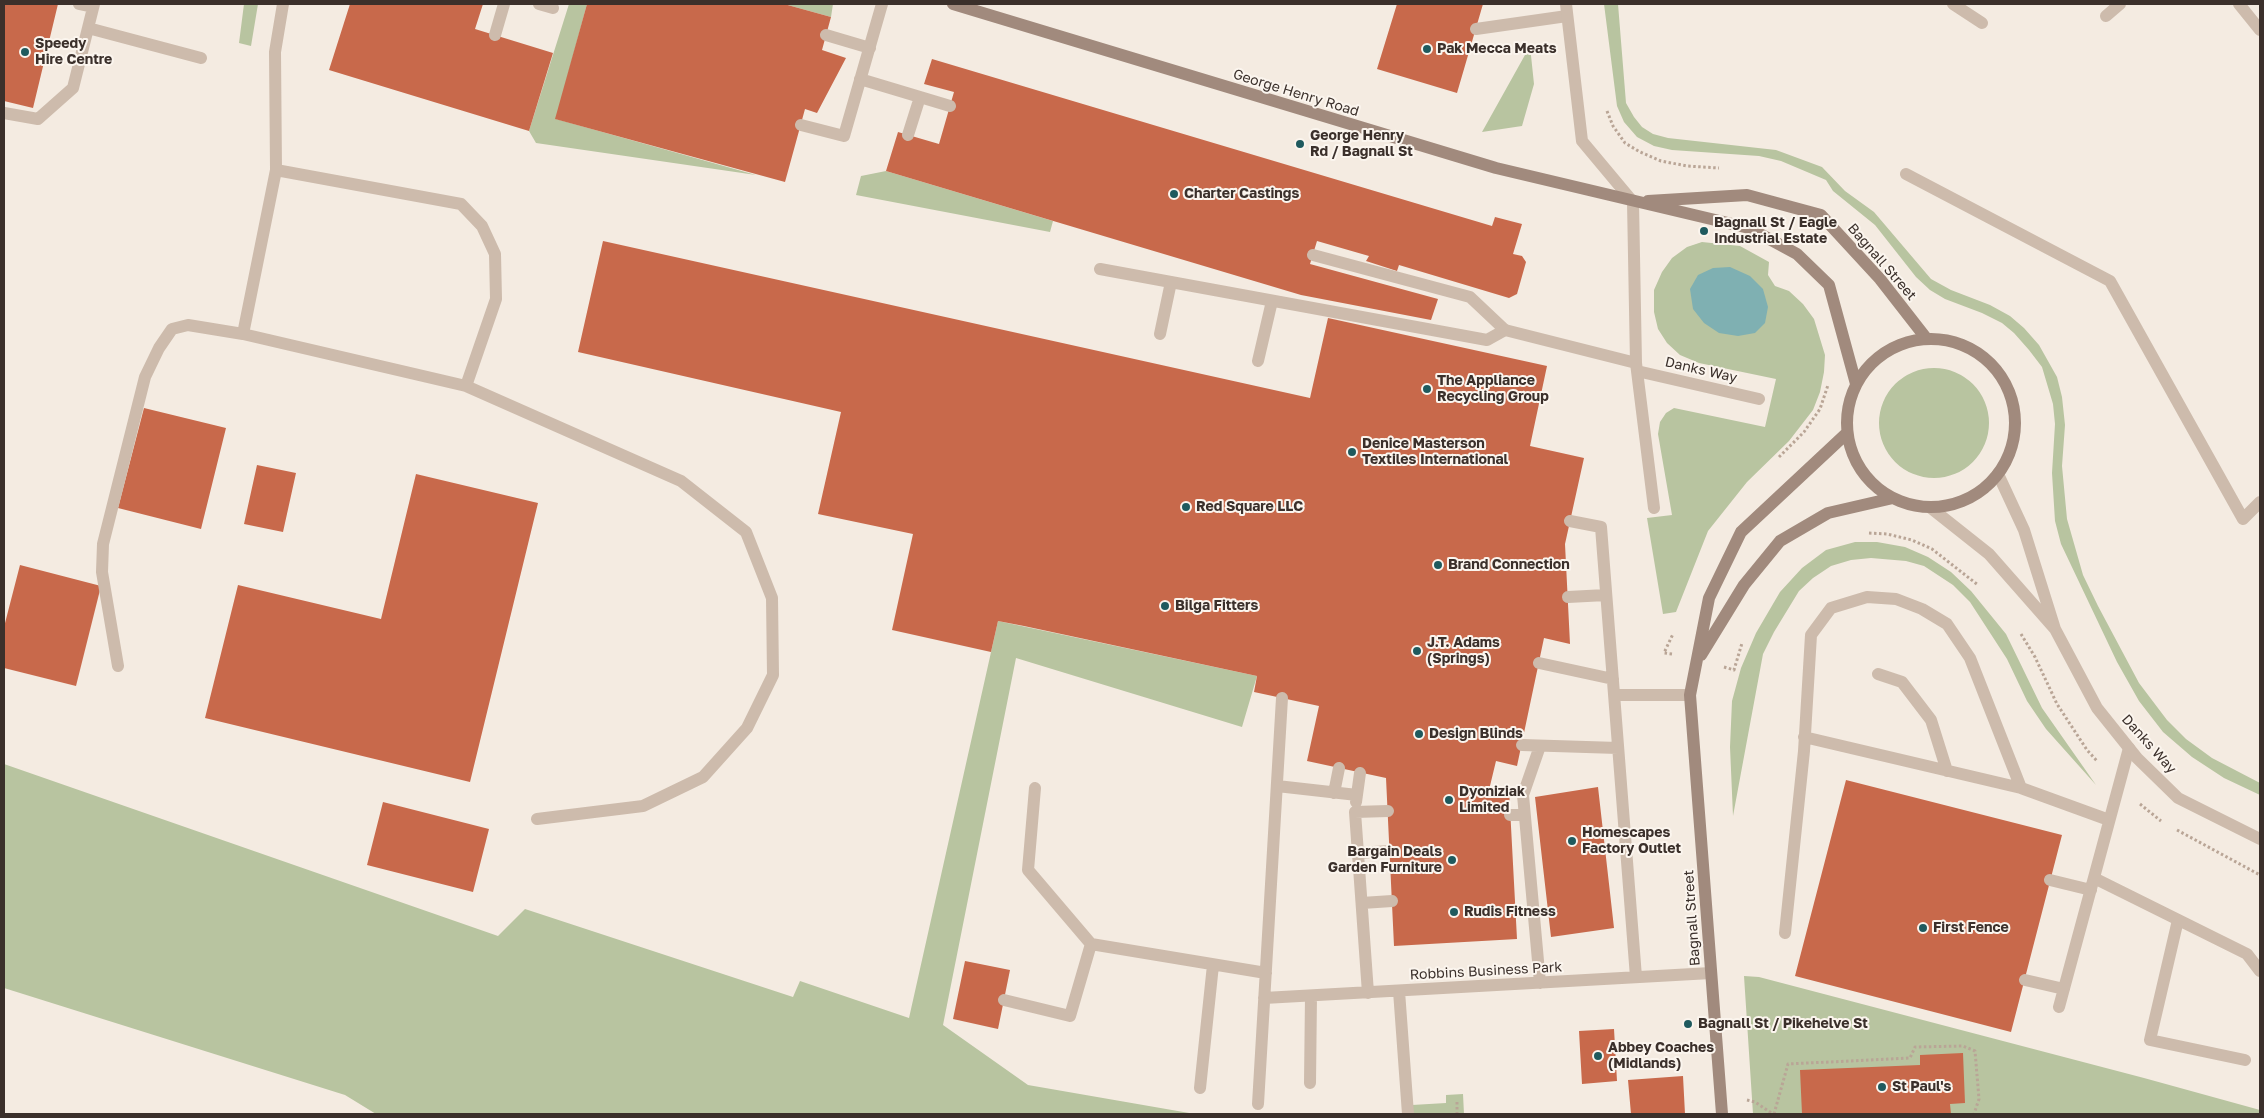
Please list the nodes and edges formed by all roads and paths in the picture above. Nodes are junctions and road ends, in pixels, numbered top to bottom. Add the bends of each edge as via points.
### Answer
1 (79, 4) edge
2 (283, 4) edge
3 (504, 4) edge
4 (538, 4) edge
5 (882, 4) edge
6 (953, 4) edge
7 (1953, 4) edge
8 (2120, 4) edge
9 (2239, 4) edge
10 (94, 6) edge
11 (553, 8) dead end
12 (1566, 10) edge
13 (2106, 16) dead end
14 (1982, 23) dead end
15 (88, 28) junction
16 (1476, 29) dead end
17 (2260, 30) edge
18 (495, 35) dead end
19 (826, 35) dead end
20 (870, 48) junction
21 (201, 58) dead end
22 (860, 79) junction
23 (920, 97) junction
24 (950, 106) dead end
25 (1605, 106) dead end
26 (4, 113) edge
27 (801, 124) dead end
28 (908, 135) dead end
29 (1720, 168) dead end
30 (276, 170) junction
31 (1906, 174) dead end
32 (1633, 202) junction
33 (1313, 255) dead end
34 (1100, 269) dead end
35 (1171, 282) junction
36 (1272, 301) junction
37 (1505, 330) junction
38 (243, 334) junction
39 (1160, 334) dead end
40 (1926, 338) junction
41 (1258, 361) dead end
42 (1637, 367) junction
43 (1856, 384) junction
44 (466, 386) junction
45 (1758, 399) dead end
46 (1847, 433) junction
47 (1998, 474) junction
48 (1892, 498) junction
49 (2260, 502) edge
50 (1654, 508) dead end
51 (1931, 508) junction
52 (1570, 521) dead end
53 (1606, 595) junction
54 (1568, 597) dead end
55 (2055, 629) junction
56 (1698, 660) junction
57 (1539, 663) dead end
58 (118, 666) dead end
59 (1878, 674) dead end
60 (1613, 679) junction
61 (1614, 695) junction
62 (1690, 695) junction
63 (1282, 698) dead end
64 (1804, 737) junction
65 (1522, 745) dead end
66 (1540, 746) junction
67 (1618, 748) junction
68 (2129, 748) junction
69 (1339, 768) dead end
70 (1947, 771) junction
71 (1360, 773) dead end
72 (1277, 786) junction
73 (1036, 788) dead end
74 (2021, 788) junction
75 (1334, 793) junction
76 (1357, 795) junction
77 (1388, 811) dead end
78 (1355, 812) junction
79 (1524, 814) junction
80 (1510, 815) dead end
81 (537, 819) dead end
82 (2109, 820) junction
83 (2260, 839) edge
84 (1390, 851) dead end
85 (1358, 853) junction
86 (2050, 880) dead end
87 (2092, 884) junction
88 (1392, 901) dead end
89 (1362, 903) junction
90 (2178, 920) junction
91 (1785, 933) dead end
92 (1091, 944) junction
93 (1213, 964) junction
94 (2260, 971) edge
95 (1266, 973) junction
96 (1711, 973) junction
97 (1636, 978) junction
98 (2025, 980) dead end
99 (1540, 983) junction
100 (2064, 989) junction
101 (1399, 991) junction
102 (1368, 993) junction
103 (1311, 996) junction
104 (1264, 998) junction
105 (1004, 1000) dead end
106 (2059, 1007) dead end
107 (2246, 1060) dead end
108 (1310, 1083) dead end
109 (1200, 1088) dead end
110 (1744, 1099) dead end
111 (1457, 1102) dead end
112 (1258, 1104) dead end
113 (1408, 1114) edge
114 (1457, 1114) edge
115 (1722, 1114) edge
116 (1774, 1114) edge
117 (1974, 1114) edge

1 - 10 street
2 - 30 street via 275,52
3 - 18 street
4 - 11 street
5 - 20 street
6 - 32 street, George Henry Road via 1496,168
7 - 14 street
8 - 13 street
9 - 17 street
10 - 15 street
12 - 16 street
12 - 32 street via 1582,142
15 - 21 street
15 - 26 street via 73,88 38,119
19 - 20 street
20 - 22 street
22 - 23 street
22 - 27 street via 844,136
23 - 24 street
23 - 28 street
25 - 29 path via 1625,143 1640,152 1661,161
30 - 38 street
30 - 44 street via 461,204 482,226 495,254 496,299
31 - 49 street via 2110,281 2243,519
32 - 40 street, Bagnall Street via 1747,195 1821,216 1880,279
32 - 42 street
32 - 43 street via 1749,228 1797,254 1829,285
33 - 37 street via 1470,297
34 - 35 street
35 - 36 street
35 - 39 street
36 - 37 street via 1485,346
36 - 41 street
37 - 42 street, Danks Way
38 - 44 street
38 - 58 street via 188,325 172,329 145,377 102,544 102,572
40 - 43 street via 1898,345 1880,355
40 - 47 street via 1945,340 1977,352 2004,380 2015,410 2016,430
42 - 45 street, Danks Way
42 - 50 street
43 - 46 street via 1850,400
44 - 81 street via 681,481 746,532 772,598 773,675 747,728 703,777 643,806
46 - 48 street via 1861,471
46 - 56 street, Bagnall Street via 1741,532 1709,598
47 - 51 street via 1966,500
47 - 55 street, Danks Way via 2024,530
48 - 51 street via 1911,506
48 - 56 street, Bagnall Street via 1828,513 1780,541 1744,585
51 - 55 street, Danks Way via 1989,554
52 - 53 street via 1601,527
53 - 54 street
53 - 60 street
55 - 68 street, Danks Way via 2097,708
56 - 62 street, Bagnall Street
57 - 60 street
59 - 70 street via 1902,682 1931,720
60 - 61 street
61 - 62 street
61 - 67 street
62 - 96 street, Bagnall Street
63 - 72 street
64 - 70 street
64 - 74 street via 1811,634 1831,608 1867,598 1896,599 1947,624 1970,658
64 - 91 street
65 - 66 street
66 - 67 street
66 - 79 street via 1523,795
67 - 97 street
68 - 82 street
68 - 83 street, Danks Way via 2178,798
69 - 75 street
70 - 74 street
71 - 76 street
72 - 75 street
72 - 95 street
73 - 92 street via 1028,870
74 - 82 street
75 - 76 street
76 - 78 street
77 - 78 street
78 - 85 street
79 - 80 street
79 - 99 street
82 - 87 street
84 - 85 street
85 - 89 street
86 - 87 street
87 - 90 street
87 - 100 street
88 - 89 street
89 - 102 street
90 - 94 street via 2246,954
90 - 107 street via 2150,1040
92 - 93 street
92 - 105 street via 1070,1016
93 - 95 street
93 - 109 street
95 - 104 street
96 - 97 street, Robbins Business Park
96 - 115 street, Bagnall Street
97 - 99 street, Robbins Business Park
98 - 100 street
99 - 101 street, Robbins Business Park
100 - 106 street
101 - 102 street, Robbins Business Park
101 - 113 street
102 - 103 street, Robbins Business Park
103 - 104 street, Robbins Business Park
103 - 108 street
104 - 112 street
110 - 116 path
111 - 114 path
116 - 117 path via 1788,1064 1910,1058 1915,1048 1963,1046 1975,1051 1979,1099

